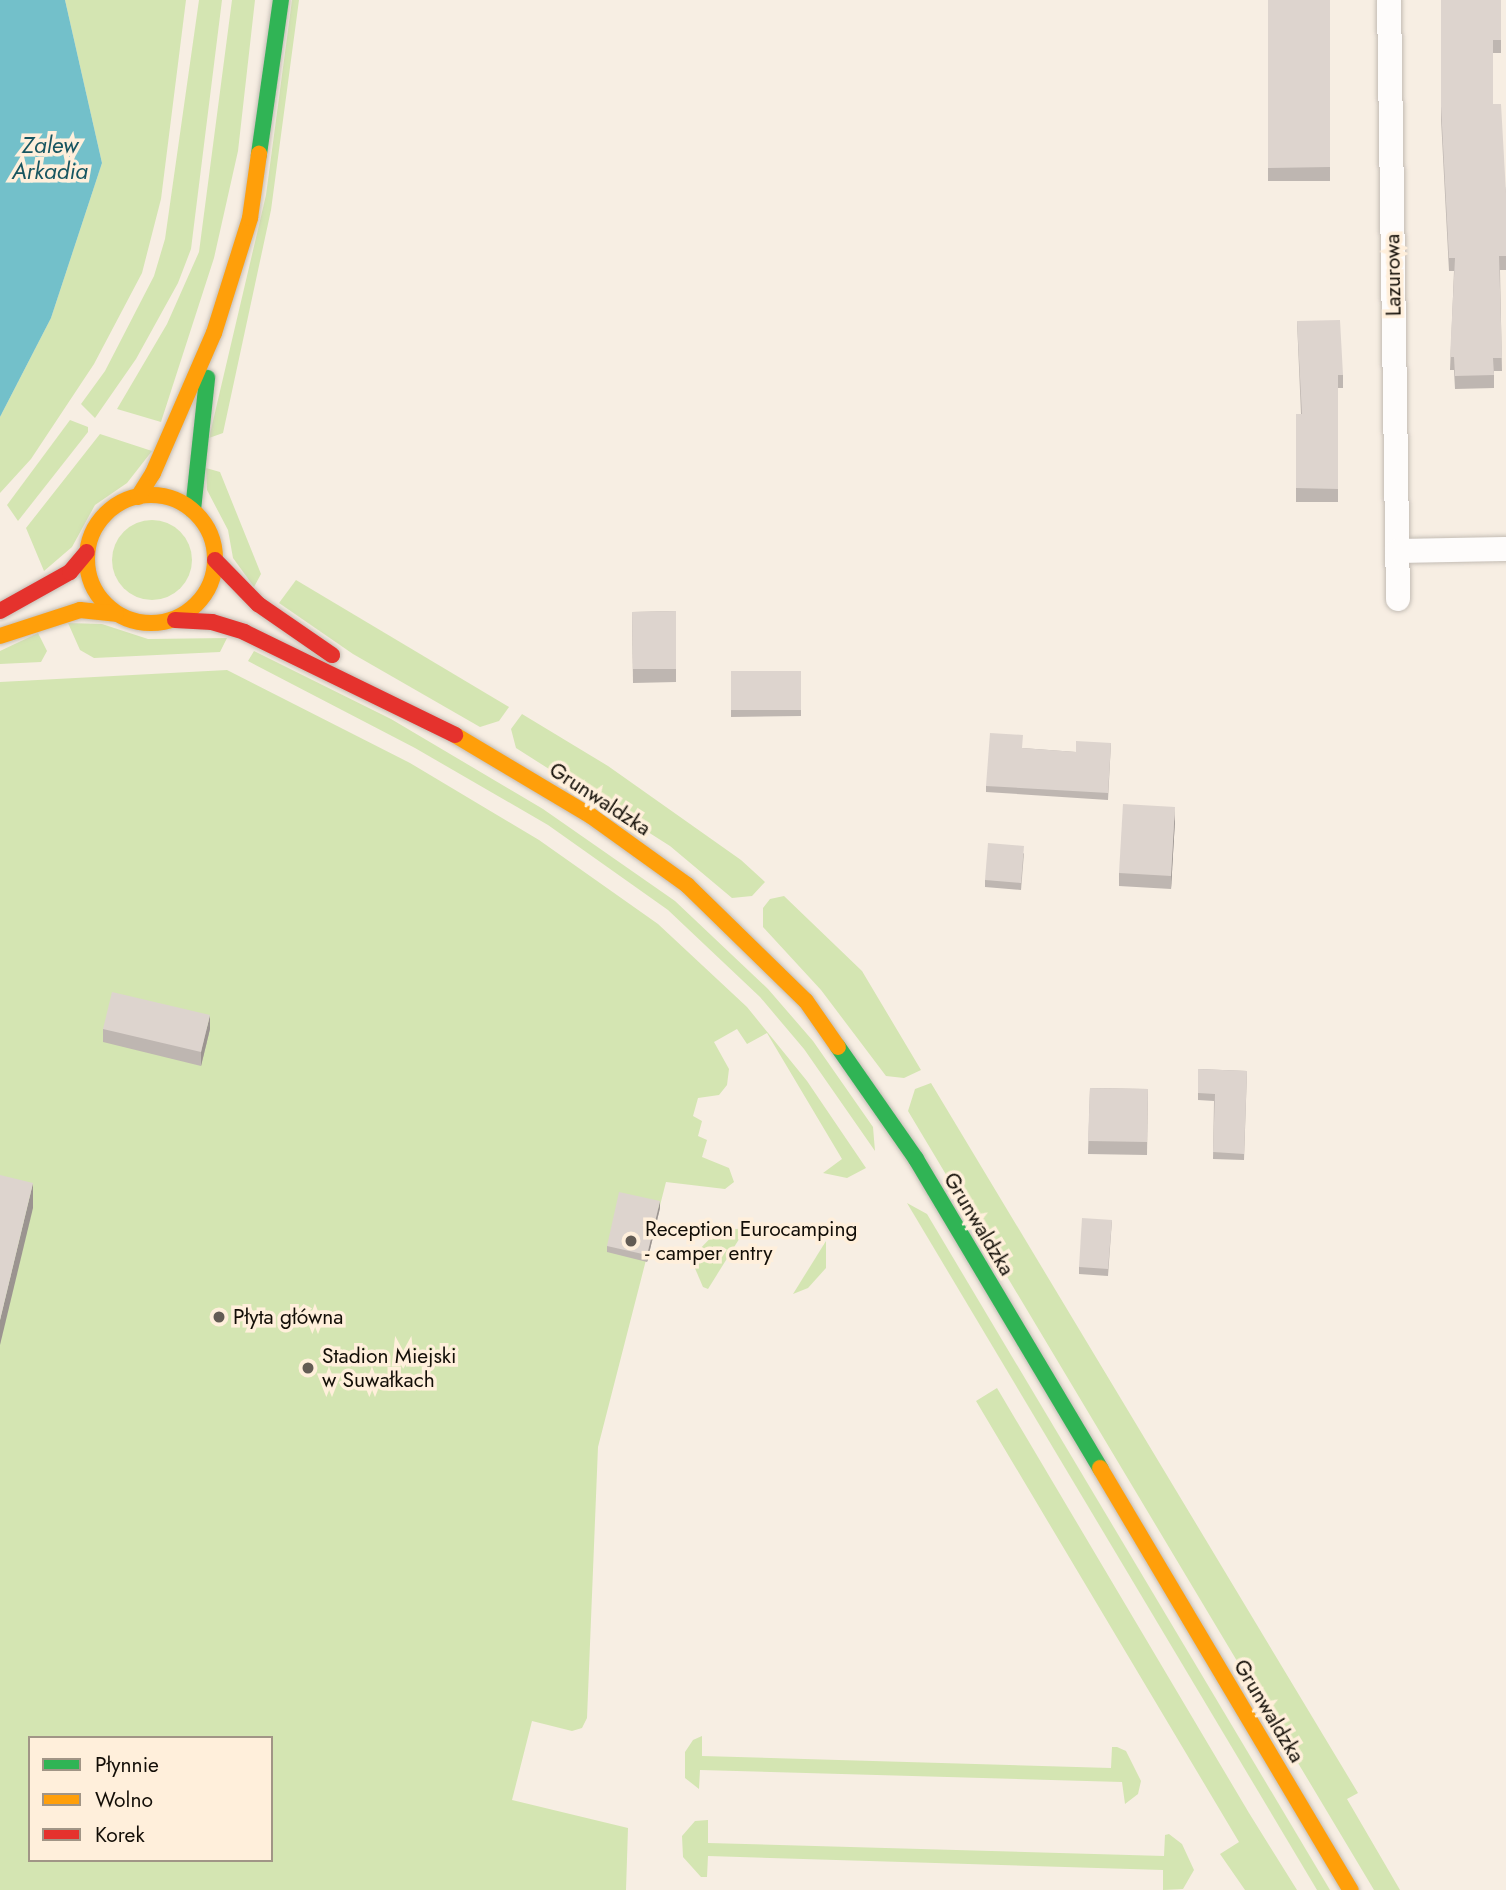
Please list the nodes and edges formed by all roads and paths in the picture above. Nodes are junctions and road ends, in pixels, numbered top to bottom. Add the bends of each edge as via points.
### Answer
1 (281, 0) edge
2 (1389, 0) edge
3 (214, 333) junction
4 (138, 497) junction
5 (193, 510) junction
6 (1506, 549) edge
7 (1397, 551) junction
8 (87, 552) junction
9 (215, 560) junction
10 (1398, 599) dead end
11 (0, 611) edge
12 (116, 614) junction
13 (175, 620) junction
14 (0, 635) edge
15 (422, 716) junction
16 (1351, 1890) edge

1 - 3 main road via 250,218
2 - 7 street, Lazurowa
3 - 4 main road via 153,473
3 - 5 main road
4 - 5 main road via 167,497
4 - 8 main road via 109,509 96,524
5 - 9 main road via 211,535
6 - 7 street
7 - 10 street, Lazurowa
8 - 11 main road via 69,572
8 - 12 main road via 91,583
9 - 13 main road via 206,594
9 - 15 main road, Grunwaldzka via 258,604
12 - 13 main road via 135,622
12 - 14 main road via 80,610
13 - 15 main road, Grunwaldzka via 212,622 244,632
15 - 16 main road, Grunwaldzka via 636,847 750,942 806,1001 916,1159

